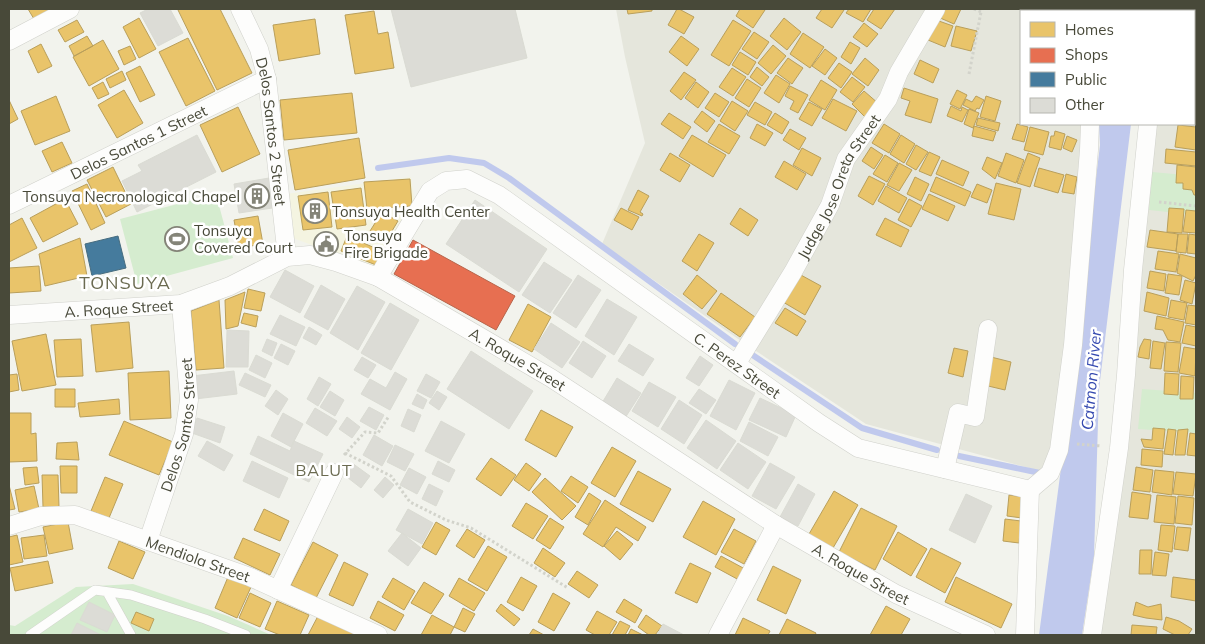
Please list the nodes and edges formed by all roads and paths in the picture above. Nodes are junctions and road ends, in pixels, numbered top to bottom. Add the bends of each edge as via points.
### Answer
1 (70, 9) edge
2 (240, 9) edge
3 (936, 9) edge
4 (974, 9) edge
5 (981, 10) edge
6 (9, 41) edge
7 (969, 74) dead end
8 (267, 79) junction
9 (1090, 125) edge
10 (1148, 125) edge
11 (1141, 201) junction
12 (9, 205) edge
13 (1196, 206) edge
14 (287, 257) junction
15 (378, 278) junction
16 (181, 304) junction
17 (9, 315) edge
18 (988, 329) dead end
19 (737, 363) junction
20 (389, 416) dead end
21 (1071, 443) dead end
22 (1107, 447) dead end
23 (345, 453) junction
24 (945, 469) junction
25 (334, 473) joint
26 (1030, 490) junction
27 (776, 525) junction
28 (9, 526) edge
29 (148, 541) junction
30 (568, 588) dead end
31 (278, 590) junction
32 (107, 592) junction
33 (30, 635) edge
34 (131, 635) edge
35 (246, 635) edge
36 (378, 635) edge
37 (718, 635) edge
38 (986, 635) edge
39 (1025, 635) edge
40 (1092, 635) edge

1 - 6 street
2 - 8 street, Delos Santos 2 Street via 259,49
3 - 19 street, Judge Jose Oreta Street via 899,72 888,99 846,159 830,205
4 - 5 path
5 - 7 path
8 - 12 street, Delos Santos 1 Street
8 - 14 street, Delos Santos 2 Street
9 - 26 street via 1073,345 1059,450 1050,474
10 - 11 street
11 - 13 path
11 - 40 street via 1117,462
14 - 15 street, A. Roque Street via 310,255
14 - 16 street, A. Roque Street via 230,286
15 - 19 street, C. Perez Street via 430,191 446,182 467,180 499,195
15 - 27 street, A. Roque Street via 550,378
16 - 17 street, A. Roque Street
16 - 29 street, Delos Santos Street via 189,400 187,417
18 - 24 street via 975,417 958,413
19 - 24 street, C. Perez Street via 858,448
20 - 23 path via 378,433 365,432
21 - 22 path
23 - 25 path
23 - 30 path via 391,476 410,502 471,528
24 - 26 street, C. Perez Street
25 - 31 street
26 - 39 street
27 - 37 street
27 - 38 street, A. Roque Street via 896,594
28 - 29 street, Mendiola Street via 41,516 75,515
29 - 31 street, Mendiola Street
31 - 36 street, Mendiola Street
32 - 33 lane via 95,590
32 - 34 lane
32 - 35 lane via 131,595

